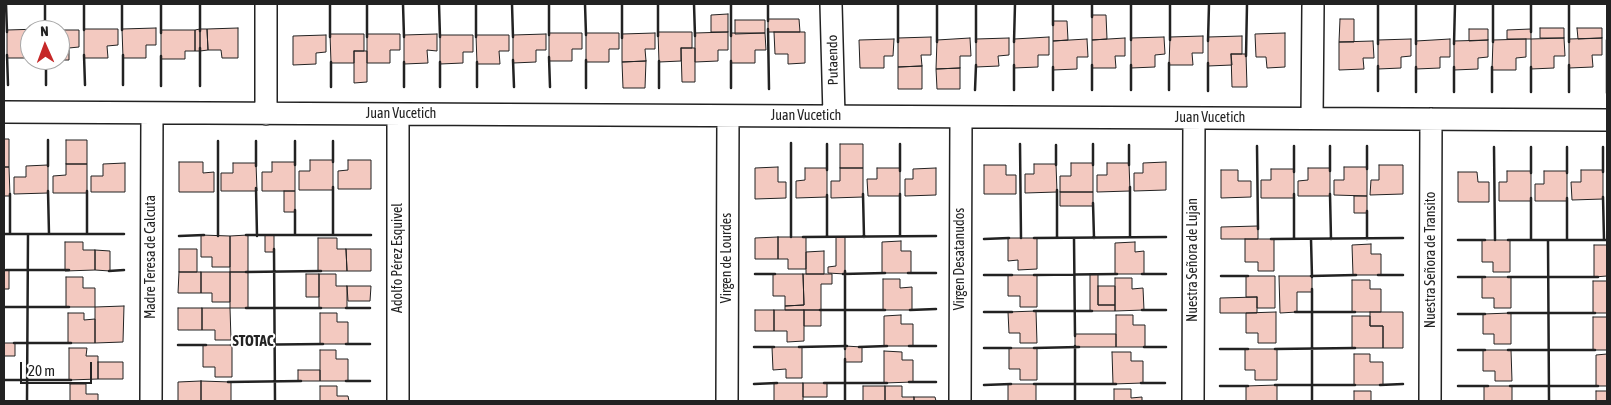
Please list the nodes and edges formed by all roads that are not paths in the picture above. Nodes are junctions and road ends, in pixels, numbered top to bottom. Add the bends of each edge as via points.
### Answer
1 (266, 4) edge
2 (831, 4) edge
3 (1313, 6) dead end
4 (4, 112) edge
5 (152, 113) junction
6 (266, 114) junction
7 (398, 114) junction
8 (728, 116) junction
9 (834, 116) junction
10 (961, 117) junction
11 (1194, 118) junction
12 (1312, 118) junction
13 (1431, 119) junction
14 (1607, 120) edge
15 (151, 401) edge
16 (398, 401) edge
17 (727, 401) edge
18 (960, 401) edge
19 (1193, 401) edge
20 (1430, 401) edge

1 - 6 street
2 - 9 street, Putaendo
3 - 12 street
4 - 5 street, Juan Vucetich
5 - 6 street, Juan Vucetich
5 - 15 street, Madre Teresa de Calcuta
6 - 7 street, Juan Vucetich
7 - 8 street, Juan Vucetich
7 - 16 street, Adolfo Pérez Esquivel
8 - 9 street, Juan Vucetich
8 - 17 street, Virgen de Lourdes
9 - 10 street, Juan Vucetich
10 - 11 street, Juan Vucetich
10 - 18 street, Virgen Desatanudos
11 - 12 street, Juan Vucetich
11 - 19 street, Nuestra Señora de Lujan
12 - 13 street, Juan Vucetich
13 - 14 street, Juan Vucetich
13 - 20 street, Nuestra Señora de Transito

